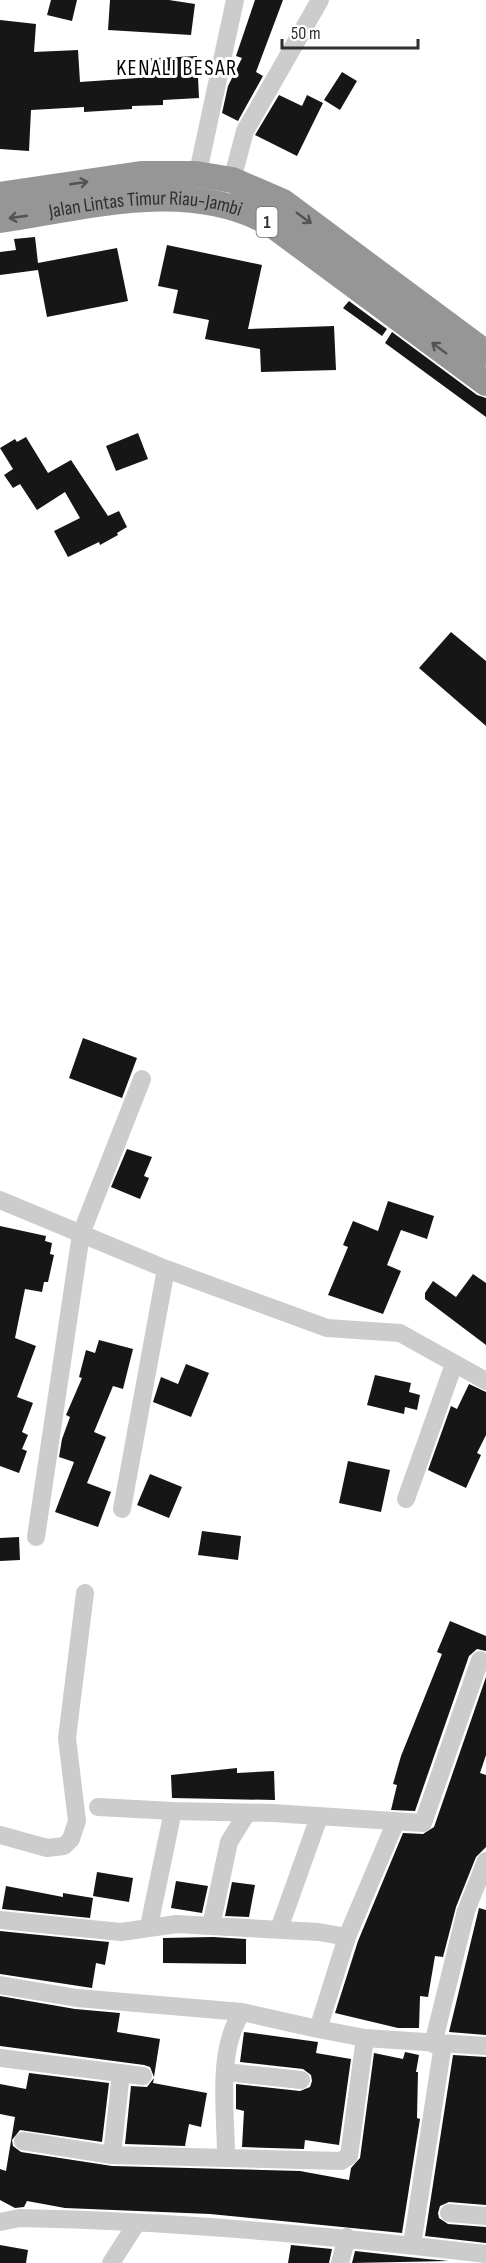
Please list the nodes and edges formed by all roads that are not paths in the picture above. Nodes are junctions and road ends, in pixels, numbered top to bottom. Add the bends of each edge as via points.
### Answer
1 (235, 0) edge
2 (320, 0) edge
3 (196, 174) junction
4 (232, 180) junction
5 (0, 195) edge
6 (194, 200) junction
7 (0, 220) edge
8 (486, 353) edge
9 (486, 383) edge
10 (142, 1079) dead end
11 (0, 1200) edge
12 (81, 1234) junction
13 (166, 1269) junction
14 (454, 1364) junction
15 (486, 1381) edge
16 (406, 1498) dead end
17 (122, 1509) dead end
18 (36, 1537) dead end
19 (85, 1593) dead end
20 (480, 1660) dead end
21 (98, 1807) dead end
22 (174, 1811) junction
23 (247, 1813) junction
24 (319, 1817) junction
25 (396, 1821) junction
26 (0, 1835) edge
27 (486, 1861) edge
28 (0, 1920) edge
29 (148, 1926) junction
30 (212, 1926) junction
31 (279, 1929) junction
32 (347, 1937) junction
33 (0, 1985) edge
34 (242, 2012) junction
35 (318, 2029) junction
36 (365, 2038) junction
37 (438, 2044) junction
38 (486, 2046) edge
39 (0, 2058) edge
40 (226, 2072) junction
41 (121, 2073) junction
42 (143, 2076) dead end
43 (301, 2080) dead end
44 (23, 2140) dead end
45 (112, 2155) junction
46 (226, 2157) junction
47 (449, 2213) dead end
48 (486, 2216) edge
49 (0, 2222) edge
50 (136, 2224) junction
51 (346, 2237) junction
52 (412, 2246) junction
53 (486, 2254) edge
54 (111, 2263) edge
55 (340, 2263) edge

1 - 3 street
2 - 4 street via 245,131
3 - 4 highway, Jalan Lintas Timur Riau-Jambi / 1
5 -> 3 highway, Jalan Lintas Timur Riau-Jambi / 1 via 141,174
3 - 6 street
4 -> 8 highway, Jalan Lintas Timur Riau-Jambi / 1 via 283,202
6 -> 7 highway, Jalan Lintas Timur Riau-Jambi / 1 via 143,199
9 -> 6 highway, Jalan Lintas Timur Riau-Jambi / 1 via 271,224 234,207
10 - 12 street
11 - 12 street
12 - 13 street
12 - 18 street
13 - 14 street via 327,1328 400,1333
13 - 17 street
14 - 15 street
14 - 16 street
19 - 26 street via 67,1738 77,1821 74,1834 64,1846 47,1848
20 - 25 street via 425,1821
21 - 22 street
22 - 23 street
22 - 29 street
23 - 24 street
23 - 30 street via 229,1842
24 - 25 street
24 - 31 street
25 - 32 street
27 - 37 street via 466,1911
28 - 29 street via 121,1932
29 - 30 street
30 - 31 street
31 - 32 street
32 - 35 street
33 - 34 street via 77,1998
34 - 35 street
34 - 40 street via 234,2025
35 - 36 street
36 - 37 street
36 - 46 street via 349,2156 331,2162
37 - 38 street
37 - 52 street
39 - 41 street
40 - 43 street
40 - 46 street
41 - 42 street
41 - 45 street
44 - 45 street
45 - 46 street
47 - 48 street
49 - 50 street via 30,2218
50 - 51 street via 185,2224
50 - 54 street
51 - 52 street
51 - 55 street
52 - 53 street

